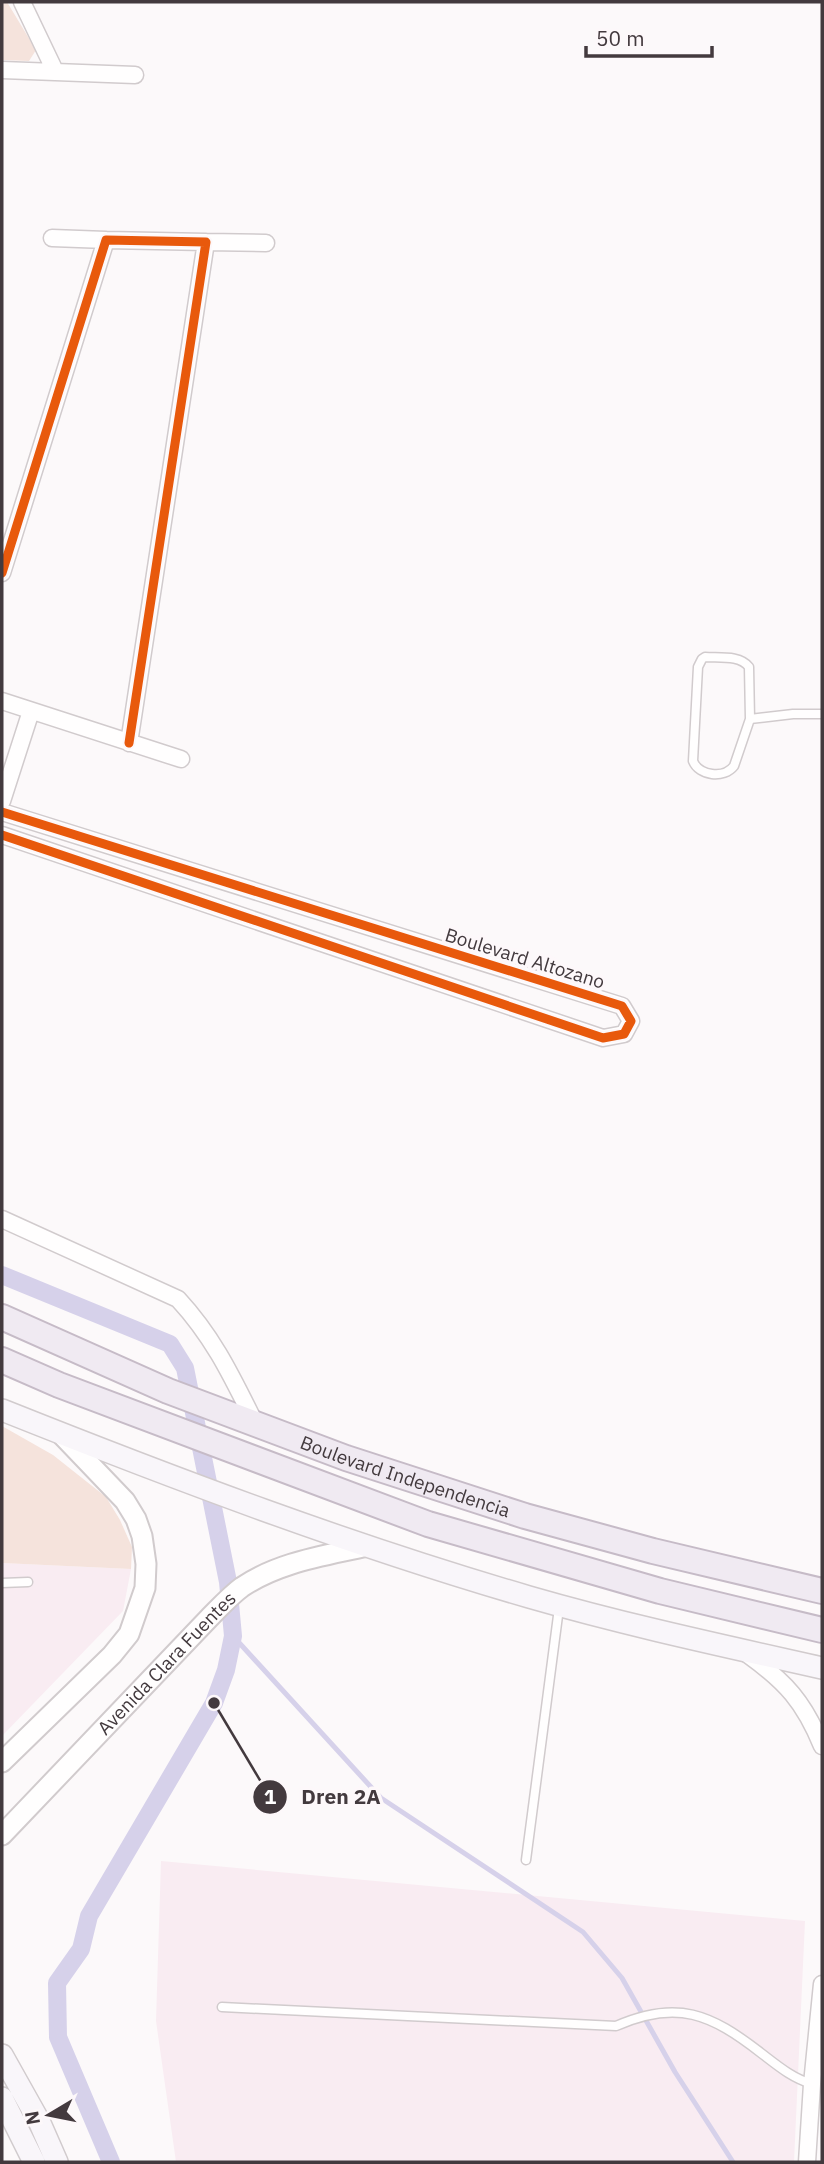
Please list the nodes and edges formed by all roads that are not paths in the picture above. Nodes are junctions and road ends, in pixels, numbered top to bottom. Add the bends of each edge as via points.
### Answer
1 (22, 2) edge
2 (2, 70) edge
3 (55, 71) junction
4 (135, 75) dead end
5 (52, 238) dead end
6 (106, 240) junction
7 (206, 242) junction
8 (265, 243) dead end
9 (2, 573) edge
10 (2, 701) edge
11 (31, 711) junction
12 (822, 714) edge
13 (750, 719) junction
14 (129, 743) junction
15 (181, 759) dead end
16 (2, 801) edge
17 (2, 812) edge
18 (2, 835) edge
19 (2, 1219) edge
20 (2, 1317) edge
21 (2, 1360) edge
22 (2, 1410) edge
23 (255, 1423) junction
24 (59, 1432) junction
25 (367, 1546) junction
26 (28, 1582) dead end
27 (2, 1583) edge
28 (822, 1591) edge
29 (559, 1605) junction
30 (822, 1630) edge
31 (743, 1650) junction
32 (822, 1668) edge
33 (822, 1746) edge
34 (2, 1762) edge
35 (2, 1835) edge
36 (526, 1860) dead end
37 (822, 1984) edge
38 (222, 2007) dead end
39 (2, 2055) edge
40 (812, 2084) junction
41 (2, 2098) edge
42 (34, 2162) edge
43 (57, 2162) edge
44 (807, 2162) edge

1 - 3 street
2 - 3 street
3 - 4 street
5 - 6 street
6 - 7 street
6 - 9 street
7 - 8 street
7 - 14 street
10 - 11 street
11 - 14 street
11 - 16 street
12 - 13 lane
13 - 13 lane via 747,663 702,659 692,761 696,769 702,773 730,771
14 - 15 street
17 - 18 street, Boulevard Altozano via 622,1006 631,1021 624,1034 603,1038
19 - 23 street via 178,1299 221,1355
20 - 23 highway, Boulevard Independencia via 168,1391
21 - 30 highway, Boulevard Independencia via 428,1524 660,1591
22 - 24 main road
23 - 28 highway, Boulevard Independencia via 525,1516
24 - 25 main road
24 - 34 street via 112,1486 136,1519 146,1564 145,1588 130,1634
25 - 29 main road
25 - 35 street, Avenida Clara Fuentes via 300,1561 240,1589
26 - 27 lane
29 - 31 main road
29 - 36 lane
31 - 32 main road
31 - 33 street via 793,1693
37 - 40 street
38 - 40 lane via 592,2026 616,2026 654,2012 701,2015 740,2037 795,2079
39 - 43 main road
40 - 44 street
41 - 42 main road

